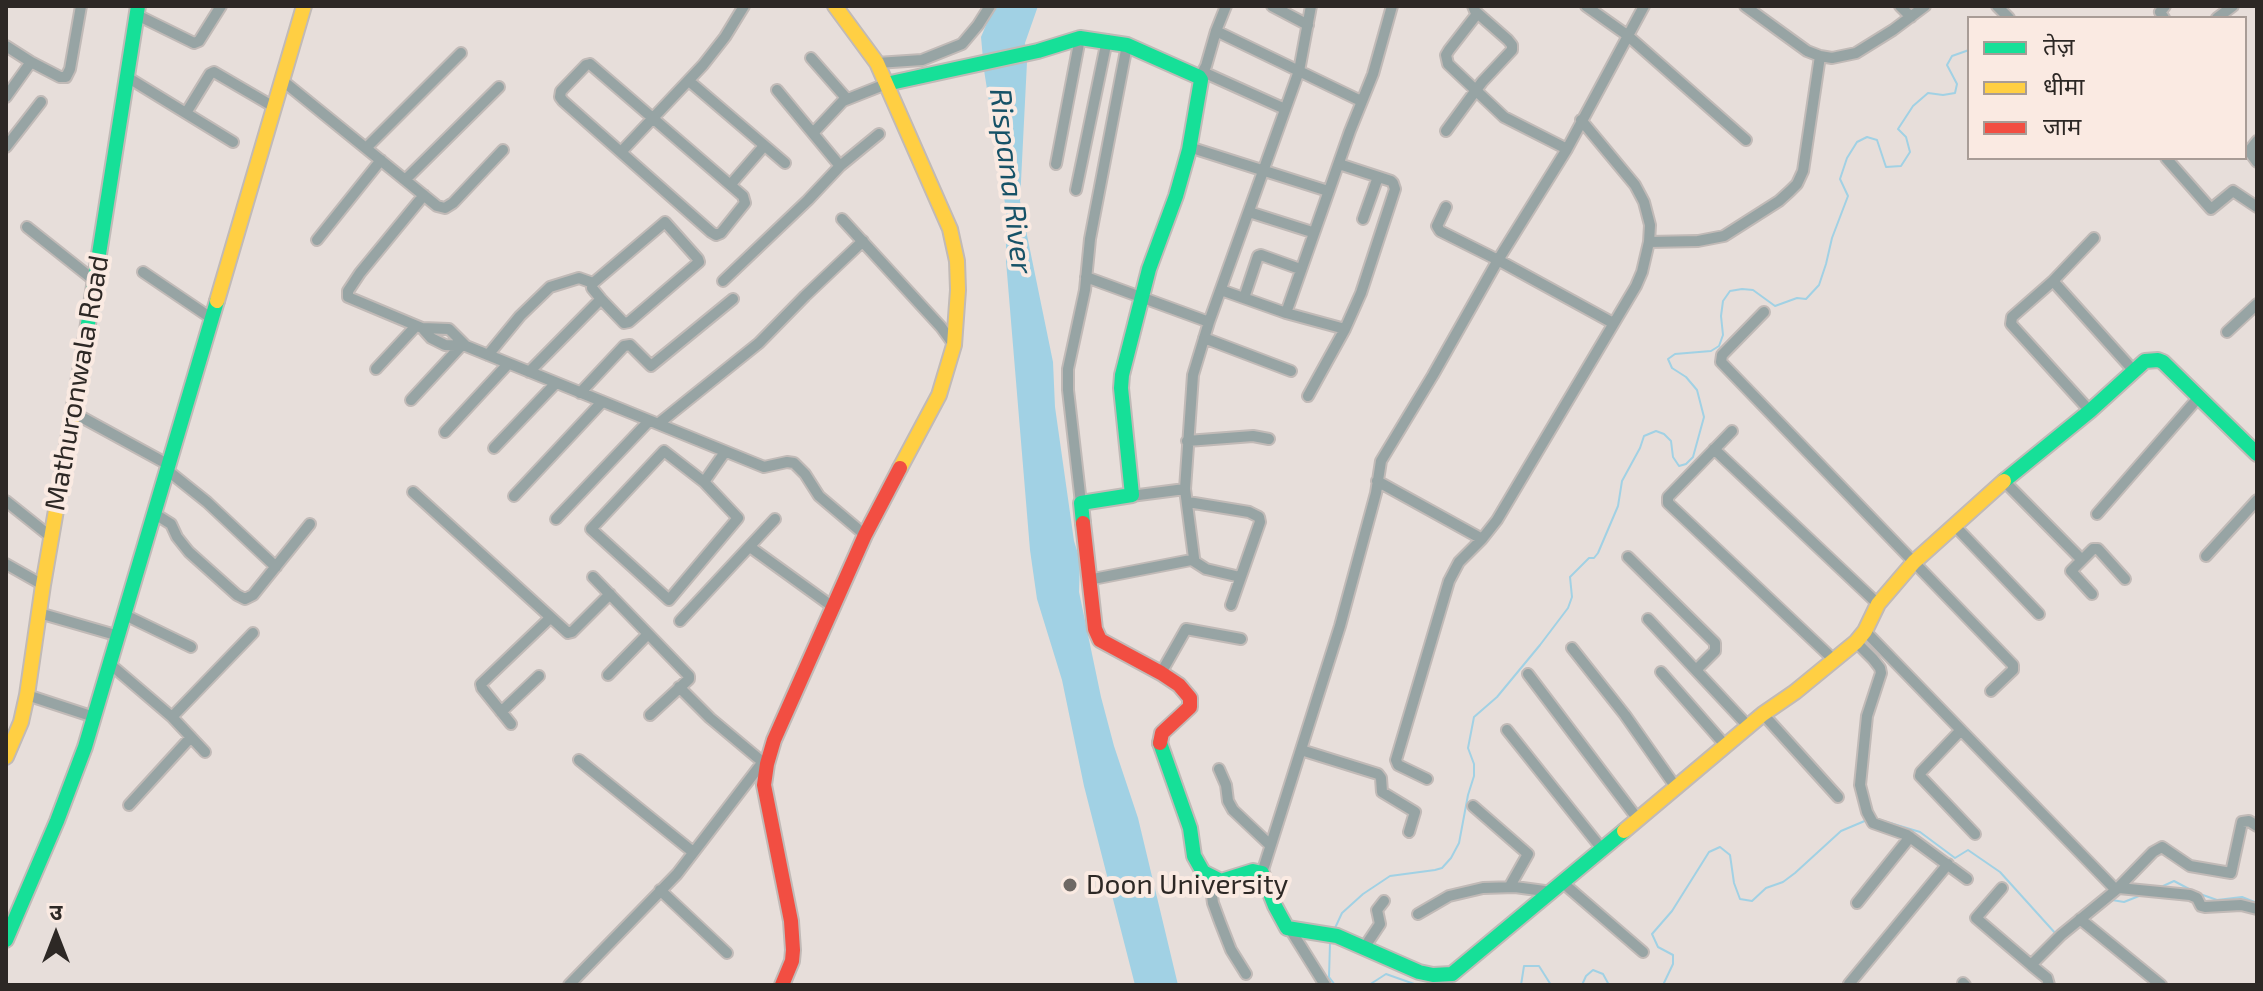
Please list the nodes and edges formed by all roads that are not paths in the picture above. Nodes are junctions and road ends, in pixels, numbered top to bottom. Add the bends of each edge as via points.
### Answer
1 (81, 6) edge
2 (221, 6) edge
3 (304, 6) edge
4 (744, 6) edge
5 (836, 6) edge
6 (990, 6) edge
7 (1226, 6) edge
8 (1272, 6) edge
9 (1311, 6) edge
10 (1392, 6) edge
11 (1586, 6) edge
12 (1644, 6) edge
13 (1745, 6) edge
14 (1900, 6) edge
15 (1925, 6) edge
16 (137, 10) edge
17 (1475, 10) edge
18 (1911, 17) junction
19 (1308, 25) junction
20 (1216, 31) junction
21 (1627, 35) junction
22 (1080, 38) junction
23 (1107, 40) junction
24 (1127, 45) junction
25 (6, 46) edge
26 (461, 53) dead end
27 (1820, 56) junction
28 (811, 58) dead end
29 (31, 62) junction
30 (877, 63) junction
31 (1299, 71) junction
32 (1201, 74) junction
33 (127, 77) junction
34 (283, 81) junction
35 (689, 81) junction
36 (886, 84) junction
37 (499, 87) dead end
38 (777, 90) dead end
39 (1475, 90) junction
40 (6, 97) edge
41 (847, 99) junction
42 (1361, 101) junction
43 (41, 102) dead end
44 (274, 107) junction
45 (1285, 109) junction
46 (186, 113) junction
47 (653, 117) junction
48 (1581, 120) junction
49 (1446, 131) dead end
50 (814, 132) junction
51 (879, 134) dead end
52 (1746, 140) dead end
53 (2257, 141) edge
54 (233, 142) dead end
55 (764, 146) junction
56 (6, 147) edge
57 (1189, 147) junction
58 (366, 148) junction
59 (1567, 149) junction
60 (503, 150) dead end
61 (621, 152) junction
62 (381, 160) junction
63 (2168, 160) edge
64 (2257, 162) edge
65 (785, 163) dead end
66 (1056, 164) dead end
67 (1339, 164) junction
68 (840, 166) junction
69 (1265, 170) junction
70 (1378, 177) junction
71 (405, 180) junction
72 (731, 184) junction
73 (1076, 190) dead end
74 (1328, 191) junction
75 (424, 195) junction
76 (681, 205) junction
77 (1446, 207) dead end
78 (2257, 208) edge
79 (1249, 212) junction
80 (842, 219) dead end
81 (1363, 219) dead end
82 (2257, 219) edge
83 (665, 222) junction
84 (27, 227) dead end
85 (1312, 232) junction
86 (2094, 238) dead end
87 (317, 240) dead end
88 (863, 241) junction
89 (1649, 242) junction
90 (1498, 260) junction
91 (1300, 269) junction
92 (143, 272) dead end
93 (1086, 277) junction
94 (95, 281) junction
95 (723, 281) dead end
96 (2053, 281) junction
97 (593, 283) junction
98 (1221, 290) junction
99 (1141, 296) junction
100 (1244, 298) junction
101 (601, 299) junction
102 (733, 299) dead end
103 (2257, 304) edge
104 (1764, 312) dead end
105 (1286, 313) junction
106 (211, 318) junction
107 (1209, 322) junction
108 (1613, 323) junction
109 (419, 327) junction
110 (1345, 329) junction
111 (2227, 332) dead end
112 (1204, 338) junction
113 (954, 345) junction
114 (464, 346) junction
115 (488, 355) junction
116 (508, 364) junction
117 (376, 369) dead end
118 (2133, 370) junction
119 (1291, 371) dead end
120 (529, 372) junction
121 (556, 383) junction
122 (580, 393) junction
123 (1308, 396) dead end
124 (2198, 398) junction
125 (411, 400) dead end
126 (602, 402) junction
127 (2090, 411) junction
128 (74, 413) junction
129 (654, 422) junction
130 (1732, 431) dead end
131 (445, 432) dead end
132 (1269, 439) dead end
133 (1187, 441) junction
134 (494, 448) dead end
135 (1714, 449) junction
136 (725, 452) junction
137 (2257, 454) edge
138 (168, 468) junction
139 (1377, 481) junction
140 (2004, 481) junction
141 (704, 482) junction
142 (1185, 489) junction
143 (413, 492) dead end
144 (514, 496) dead end
145 (1131, 496) junction
146 (2257, 500) edge
147 (6, 501) edge
148 (1188, 502) junction
149 (1081, 503) junction
150 (155, 514) junction
151 (2097, 514) dead end
152 (556, 519) dead end
153 (775, 519) dead end
154 (310, 524) dead end
155 (1955, 526) junction
156 (865, 535) junction
157 (51, 537) junction
158 (1482, 539) junction
159 (750, 547) junction
160 (2206, 556) dead end
161 (1628, 557) dead end
162 (1192, 560) junction
163 (2082, 560) junction
164 (1914, 562) junction
165 (6, 564) edge
166 (276, 567) junction
167 (593, 577) dead end
168 (1240, 577) junction
169 (2125, 579) dead end
170 (1088, 580) junction
171 (43, 585) junction
172 (610, 594) junction
173 (2092, 594) dead end
174 (1878, 604) junction
175 (1231, 605) dead end
176 (833, 607) junction
177 (39, 613) junction
178 (2039, 614) dead end
179 (125, 615) junction
180 (550, 618) junction
181 (1648, 619) dead end
182 (680, 621) dead end
183 (253, 633) dead end
184 (648, 634) junction
185 (119, 636) junction
186 (1860, 637) junction
187 (1241, 639) dead end
188 (191, 647) dead end
189 (1572, 648) dead end
190 (1834, 660) junction
191 (110, 664) junction
192 (1696, 670) junction
193 (1661, 672) dead end
194 (1161, 673) junction
195 (1528, 674) dead end
196 (608, 675) dead end
197 (539, 676) dead end
198 (679, 687) junction
199 (1991, 691) dead end
200 (27, 695) junction
201 (501, 712) junction
202 (1763, 714) junction
203 (650, 715) dead end
204 (94, 717) junction
205 (172, 717) junction
206 (511, 724) dead end
207 (1748, 726) junction
208 (1507, 730) dead end
209 (1961, 730) junction
210 (191, 737) junction
211 (1725, 745) junction
212 (1301, 750) junction
213 (205, 752) dead end
214 (6, 757) edge
215 (579, 760) dead end
216 (764, 764) junction
217 (1219, 769) dead end
218 (1427, 779) dead end
219 (1675, 786) junction
220 (1838, 797) dead end
221 (129, 805) dead end
222 (1473, 806) dead end
223 (1637, 818) junction
224 (2257, 826) edge
225 (1409, 832) dead end
226 (1975, 834) dead end
227 (1910, 837) junction
228 (1270, 845) junction
229 (1602, 849) junction
230 (693, 852) junction
231 (1948, 864) junction
232 (1262, 873) junction
233 (1209, 875) junction
234 (1967, 879) dead end
235 (1510, 886) junction
236 (1558, 887) junction
237 (2002, 888) dead end
238 (2118, 889) junction
239 (660, 890) junction
240 (1384, 901) dead end
241 (1857, 903) dead end
242 (2257, 909) edge
243 (1418, 914) dead end
244 (2080, 920) junction
245 (1290, 929) junction
246 (6, 940) edge
247 (1364, 948) junction
248 (1643, 952) dead end
249 (727, 953) dead end
250 (2031, 965) junction
251 (1246, 974) dead end
252 (1849, 984) edge
253 (569, 985) edge
254 (782, 985) edge
255 (1325, 985) edge
256 (2049, 985) edge
257 (2161, 985) edge

1 - 29 street via 67,76
2 - 16 street via 196,42
3 - 34 main road
4 - 35 street
5 - 30 main road
6 - 30 street via 962,44 922,60
7 - 20 street
8 - 19 street
9 - 19 street
10 - 42 street
11 - 21 street
12 - 21 street
13 - 27 street
14 - 18 street
15 - 18 street
16 - 33 main road, Mathuronwala Road
17 - 39 street via 1446,60
17 - 39 street via 1512,47
18 - 27 street via 1856,53
19 - 31 street
20 - 31 street
20 - 32 street
21 - 48 street
21 - 52 street
22 - 23 main road
22 - 36 main road
22 - 66 street
23 - 24 main road
23 - 73 street
24 - 32 main road
24 - 93 street
25 - 29 street
26 - 58 street
27 - 89 street via 1797,184 1724,236
28 - 41 street
29 - 40 street
30 - 36 main road
31 - 42 street
31 - 45 street
32 - 45 street
32 - 57 main road
33 - 46 street
33 - 94 main road, Mathuronwala Road
34 - 44 main road
34 - 58 street
35 - 47 street
35 - 55 street
36 - 41 street
36 - 113 main road via 950,229 957,261
37 - 71 street
38 - 50 street
39 - 49 street
39 - 59 street via 1504,117
41 - 50 street
42 - 67 street
43 - 56 street
44 - 46 street via 214,72
44 - 106 main road
45 - 69 street
46 - 54 street
47 - 61 street
47 - 61 street via 593,66 586,65 561,91 560,98
47 - 72 street
48 - 59 street
48 - 89 street via 1635,185 1648,216
50 - 68 street
51 - 68 street
53 - 64 street via 2249,151
55 - 65 street
55 - 72 street
57 - 69 street
57 - 99 main road
58 - 62 street
59 - 90 street
60 - 75 street via 449,206 441,208
61 - 76 street
62 - 71 street
62 - 87 street
63 - 78 street via 2211,209 2233,191
67 - 70 street
67 - 74 street
68 - 95 street
69 - 74 street
69 - 79 street
70 - 81 street
70 - 110 street via 1393,183 1394,197
71 - 75 street
72 - 76 street via 745,203 719,234
74 - 85 street
75 - 109 street via 347,294
76 - 83 street
77 - 90 street via 1438,229
78 - 82 street
79 - 85 street
79 - 98 street
80 - 88 street
83 - 97 street
83 - 101 street via 698,263 627,323
84 - 94 street
85 - 91 street
86 - 96 street
88 - 113 street
88 - 129 street via 759,343
89 - 108 street via 1636,286
90 - 108 street
90 - 139 street via 1381,461
91 - 100 street via 1258,256
91 - 105 street
92 - 106 street
93 - 99 street
93 - 149 street via 1067,377
94 - 128 main road, Mathuronwala Road
96 - 118 street
96 - 127 street via 2012,317 2011,324
97 - 101 street
97 - 115 street via 579,278 550,287
98 - 100 street
98 - 107 street
99 - 107 street
99 - 145 main road via 1121,388
100 - 105 street
101 - 120 street
102 - 122 street via 652,366 626,345
103 - 111 street
104 - 164 street via 1721,362
105 - 110 street
106 - 138 main road
107 - 112 street
108 - 158 street
109 - 114 street via 449,329
109 - 117 street
110 - 123 street
112 - 119 street
112 - 133 street via 1193,375
113 - 156 main road via 939,395
114 - 115 street
114 - 125 street
115 - 116 street
116 - 120 street
116 - 131 street
118 - 124 main road via 2145,361 2163,362
118 - 127 main road
120 - 121 street
121 - 122 street
121 - 134 street
122 - 126 street
124 - 137 main road
124 - 151 street
126 - 129 street
126 - 144 street
127 - 140 main road
128 - 138 street
128 - 157 main road, Mathuronwala Road
129 - 136 street
129 - 152 street
130 - 135 street
132 - 133 street
133 - 142 street
135 - 174 street
135 - 190 street via 1668,503
136 - 141 street
136 - 156 street via 764,467 794,463 819,496
138 - 150 main road
138 - 166 street
139 - 158 street
139 - 212 street
140 - 155 main road
140 - 163 street
141 - 141 street via 738,518 669,600 591,529 664,451
142 - 145 street
142 - 148 street
143 - 180 street
145 - 149 main road
146 - 160 street
147 - 157 street
148 - 162 street
148 - 168 street via 1258,515
149 - 170 main road
150 - 166 street via 171,524 181,544 241,598 253,595
150 - 179 main road
153 - 159 street
154 - 166 street
155 - 164 main road
155 - 178 street
156 - 176 main road
157 - 171 main road, Mathuronwala Road
158 - 218 street via 1449,581 1396,760
159 - 176 street
159 - 182 street
161 - 192 street via 1715,643 1715,651
162 - 168 street
162 - 170 street
163 - 169 street via 2098,549
163 - 173 street via 2071,571
164 - 174 main road
164 - 199 street via 2013,665
165 - 171 street
167 - 172 street
168 - 175 street
170 - 194 main road via 1100,640
171 - 177 main road, Mathuronwala Road
172 - 180 street via 570,633
172 - 184 street
174 - 186 main road
176 - 216 main road
177 - 185 street
177 - 200 main road, Mathuronwala Road
179 - 185 main road
179 - 188 street
180 - 201 street via 481,684
181 - 192 street
183 - 205 street
184 - 196 street
184 - 198 street via 689,675
185 - 191 main road
186 - 190 main road
186 - 209 street
186 - 227 street via 1881,673 1867,716 1862,799 1870,818
187 - 194 street via 1186,629
189 - 219 street
190 - 202 main road
191 - 204 main road
191 - 205 street
192 - 207 street
193 - 211 street
194 - 233 main road via 1191,702 1162,733 1160,745 1190,828 1194,856
195 - 223 street
197 - 201 street
198 - 203 street
198 - 216 street
200 - 204 street
200 - 214 main road, Mathuronwala Road
201 - 206 street
202 - 207 main road
202 - 220 street
204 - 246 main road
205 - 210 street
207 - 211 main road
208 - 229 street
209 - 226 street via 1920,776
209 - 238 street
210 - 213 street
210 - 221 street
211 - 219 main road
212 - 225 street via 1378,774 1382,792 1415,812
212 - 228 street
215 - 230 street
216 - 230 street
216 - 254 main road via 791,921 792,961
217 - 228 street via 1229,803
219 - 223 main road
222 - 235 street via 1528,854
223 - 229 main road
224 - 238 street via 2242,822 2231,873 2190,866 2162,847
227 - 231 street
227 - 241 street
228 - 232 street
229 - 236 main road
230 - 239 street
231 - 234 street
231 - 252 street
232 - 233 main road via 1221,881
232 - 245 main road
233 - 251 street via 1220,922
235 - 236 street
235 - 243 street via 1453,894
236 - 247 main road via 1452,974 1419,972
236 - 248 street
237 - 250 street via 1976,918
238 - 242 street via 2194,896 2205,907
238 - 244 street
239 - 249 street
239 - 253 street
240 - 247 street via 1377,910 1381,923
244 - 250 street
244 - 257 street
245 - 247 main road via 1337,936
245 - 255 street
250 - 256 street

